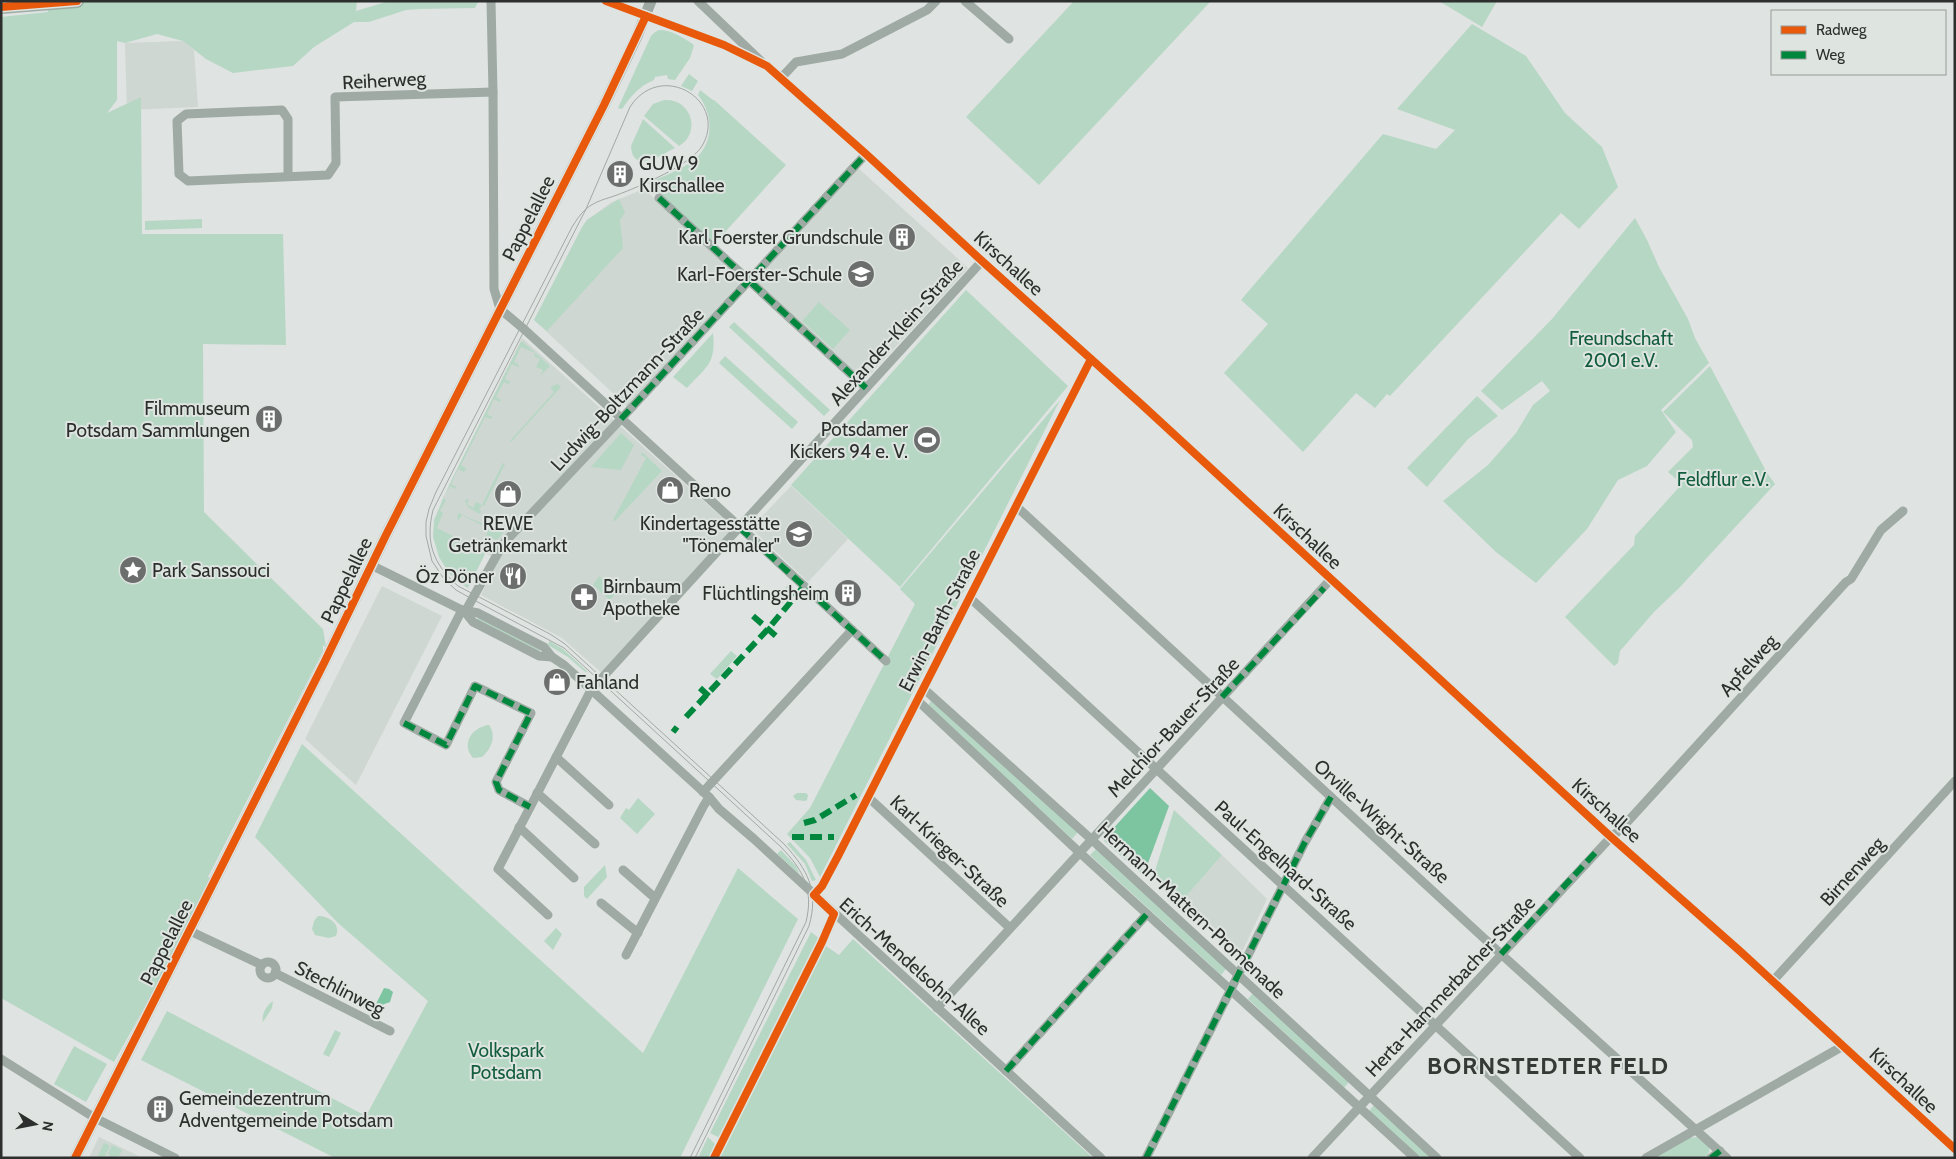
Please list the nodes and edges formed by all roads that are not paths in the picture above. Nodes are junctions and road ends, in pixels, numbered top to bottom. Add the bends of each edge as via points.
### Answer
1 (77, 1) edge
2 (491, 1) edge
3 (606, 1) edge
4 (651, 1) edge
5 (698, 1) edge
6 (936, 1) edge
7 (965, 1) edge
8 (1, 7) edge
9 (646, 16) junction
10 (1009, 39) dead end
11 (767, 66) junction
12 (781, 78) junction
13 (493, 92) junction
14 (866, 154) junction
15 (288, 176) junction
16 (659, 198) dead end
17 (982, 261) junction
18 (749, 281) junction
19 (500, 309) junction
20 (1091, 359) junction
21 (866, 388) junction
22 (621, 419) junction
23 (1016, 506) junction
24 (1903, 510) dead end
25 (740, 528) junction
26 (372, 565) junction
27 (1330, 579) junction
28 (969, 597) junction
29 (463, 611) junction
30 (852, 630) junction
31 (886, 661) dead end
32 (923, 688) junction
33 (591, 690) junction
34 (1222, 697) junction
35 (917, 700) junction
36 (556, 757) junction
37 (1156, 769) junction
38 (1955, 781) edge
39 (537, 793) junction
40 (706, 795) junction
41 (868, 797) junction
42 (1331, 797) junction
43 (609, 805) dead end
44 (530, 807) junction
45 (519, 827) junction
46 (1611, 836) junction
47 (1090, 839) junction
48 (596, 844) dead end
49 (1079, 852) junction
50 (623, 870) dead end
51 (574, 878) dead end
52 (1283, 885) junction
53 (814, 895) junction
54 (655, 898) junction
55 (601, 903) dead end
56 (1147, 914) junction
57 (548, 915) dead end
58 (1010, 928) junction
59 (190, 931) junction
60 (638, 932) junction
61 (1501, 954) junction
62 (626, 955) dead end
63 (1238, 975) junction
64 (1772, 982) junction
65 (1230, 990) junction
66 (937, 1008) junction
67 (1435, 1024) junction
68 (390, 1032) dead end
69 (1843, 1046) junction
70 (1, 1059) edge
71 (1006, 1071) junction
72 (1370, 1097) junction
73 (1360, 1108) junction
74 (95, 1118) junction
75 (1695, 1129) junction
76 (1955, 1149) edge
77 (1724, 1155) edge
78 (75, 1158) edge
79 (175, 1158) edge
80 (1101, 1158) edge
81 (1146, 1158) edge
82 (1312, 1158) edge
83 (1415, 1158) edge
84 (1437, 1158) edge
85 (1580, 1158) edge
86 (1646, 1158) edge
87 (1711, 1158) edge

1 - 8 main road
2 - 13 street
3 - 9 street, Kirschallee
4 - 9 street, Pappelallee
5 - 11 street, Kirschallee
6 - 12 street via 927,10 842,54 796,62
7 - 10 street
9 - 11 street, Kirschallee via 724,45
9 - 19 street, Pappelallee
11 - 12 street, Kirschallee
12 - 14 street, Kirschallee
13 - 15 street, Reiherweg via 335,97 336,163 328,175
13 - 19 street via 494,289
14 - 17 street, Kirschallee
14 - 18 street, Ludwig-Boltzmann-Straße
15 - 15 street, Reiherweg via 188,181 179,174 177,122 186,114 282,110 288,119
16 - 18 street
17 - 20 street, Kirschallee
17 - 21 street, Alexander-Klein-Straße
18 - 21 street
18 - 22 street, Ludwig-Boltzmann-Straße
19 - 22 street
19 - 26 street, Pappelallee
20 - 23 street, Erwin-Barth-Straße
20 - 27 street, Kirschallee
21 - 25 street, Alexander-Klein-Straße
22 - 25 street
22 - 29 street, Ludwig-Boltzmann-Straße via 500,548
23 - 28 street, Erwin-Barth-Straße
23 - 34 street, Orville-Wright-Straße
24 - 46 street, Apfelweg via 1881,530 1852,579
25 - 30 street
25 - 33 street, Alexander-Klein-Straße
26 - 29 street, Erich-Mendelsohn-Allee
26 - 59 street, Pappelallee
27 - 34 street, Melchior-Bauer-Straße
27 - 46 street, Kirschallee
28 - 32 street, Erwin-Barth-Straße
28 - 37 street, Paul-Engelhard-Straße
29 - 33 street, Erich-Mendelsohn-Allee via 478,613 544,647
29 - 44 street, Ludwig-Boltzmann-Straße via 404,723 446,745 475,686 530,713 496,782 499,790
30 - 31 street
30 - 40 street
32 - 35 street, Erwin-Barth-Straße
32 - 47 street, Hermann-Mattern-Promenade
33 - 36 street, Alexander-Klein-Straße
33 - 40 street, Erich-Mendelsohn-Allee
34 - 37 street, Melchior-Bauer-Straße
34 - 42 street, Orville-Wright-Straße
35 - 41 street, Erwin-Barth-Straße
35 - 49 street, Hermann-Mattern-Promenade
36 - 39 street, Alexander-Klein-Straße
36 - 43 street
37 - 47 street, Melchior-Bauer-Straße
37 - 52 street, Paul-Engelhard-Straße
38 - 64 street, Birnenweg
39 - 44 street, Alexander-Klein-Straße
39 - 48 street
40 - 53 street, Erich-Mendelsohn-Allee
40 - 54 street
41 - 53 street, Erwin-Barth-Straße via 822,886
41 - 58 street, Karl-Krieger-Straße
42 - 52 street
42 - 61 street, Orville-Wright-Straße
44 - 45 street, Alexander-Klein-Straße
45 - 51 street
45 - 57 street, Alexander-Klein-Straße via 498,869
46 - 61 street, Herta-Hammerbacher-Straße
46 - 64 street, Kirschallee
47 - 49 street, Melchior-Bauer-Straße
47 - 63 street, Hermann-Mattern-Promenade
49 - 56 street, Hermann-Mattern-Promenade
49 - 58 street, Melchior-Bauer-Straße
50 - 54 street
52 - 63 street
52 - 67 street, Paul-Engelhard-Straße
53 - 66 street, Erich-Mendelsohn-Allee
54 - 60 street
55 - 60 street
56 - 65 street, Hermann-Mattern-Promenade
56 - 71 street
58 - 66 street, Melchior-Bauer-Straße
59 - 68 street, Stechlinweg via 262,965 264,976 275,973
59 - 74 street, Pappelallee
60 - 62 street
61 - 67 street, Herta-Hammerbacher-Straße
61 - 75 street, Orville-Wright-Straße
63 - 65 street
63 - 72 street, Hermann-Mattern-Promenade
64 - 69 street, Kirschallee
65 - 73 street, Hermann-Mattern-Promenade
65 - 81 street
66 - 71 street, Erich-Mendelsohn-Allee
67 - 72 street, Herta-Hammerbacher-Straße
67 - 85 street, Paul-Engelhard-Straße
69 - 75 street
69 - 76 street, Kirschallee
70 - 74 street
71 - 80 street, Erich-Mendelsohn-Allee
72 - 73 street, Herta-Hammerbacher-Straße
72 - 84 street, Hermann-Mattern-Promenade
73 - 82 street, Herta-Hammerbacher-Straße
73 - 83 street, Hermann-Mattern-Promenade
74 - 78 street, Pappelallee
74 - 79 street
75 - 77 street, Orville-Wright-Straße
75 - 86 street
77 - 87 street

